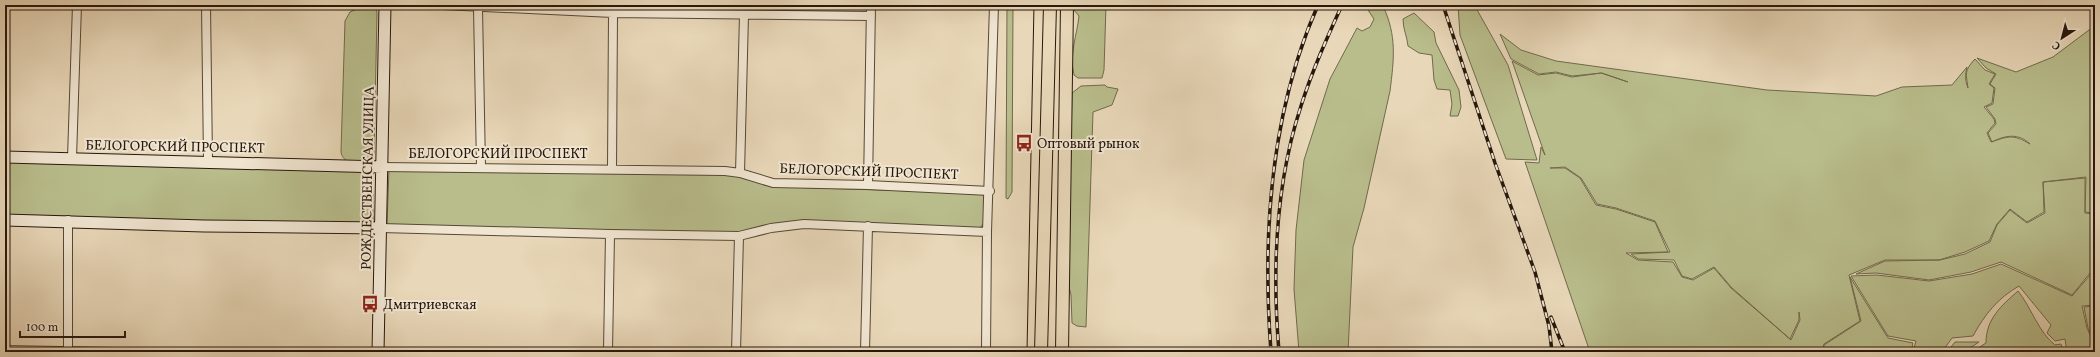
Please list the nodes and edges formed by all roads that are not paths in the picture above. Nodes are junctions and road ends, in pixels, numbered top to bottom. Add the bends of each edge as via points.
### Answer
1 (76, 5) edge
2 (206, 5) edge
3 (385, 5) edge
4 (442, 5) edge
5 (871, 5) edge
6 (994, 5) edge
7 (1050, 5) edge
8 (1067, 5) edge
9 (478, 8) junction
10 (613, 13) junction
11 (744, 16) junction
12 (871, 16) junction
13 (1048, 130) junction
14 (1064, 131) junction
15 (5, 157) edge
16 (72, 158) junction
17 (208, 161) junction
18 (382, 167) junction
19 (481, 167) junction
20 (612, 168) junction
21 (740, 173) junction
22 (868, 185) junction
23 (990, 191) junction
24 (5, 220) edge
25 (68, 220) junction
26 (868, 226) junction
27 (381, 228) junction
28 (987, 232) junction
29 (610, 234) junction
30 (739, 236) junction
31 (5, 350) edge
32 (68, 351) edge
33 (113, 352) edge
34 (378, 352) edge
35 (608, 352) edge
36 (736, 352) edge
37 (865, 352) edge
38 (986, 352) edge
39 (1041, 352) edge
40 (1062, 352) edge

1 - 16 street
2 - 17 street
3 - 18 street, РОЖДЕСТВЕНСКАЯ УЛИЦА
4 - 9 street
5 - 12 street
6 - 23 street
7 - 13 main road
8 - 14 main road
9 - 10 street
9 - 19 street
10 - 11 street
10 - 20 street
11 - 12 street
11 - 21 street
12 - 22 street
13 - 14 main road
13 - 39 main road
14 - 40 main road
15 - 16 street, БЕЛОГОРСКИЙ ПРОСПЕКТ
16 - 17 street, БЕЛОГОРСКИЙ ПРОСПЕКТ
17 - 18 street, БЕЛОГОРСКИЙ ПРОСПЕКТ
18 - 19 street, БЕЛОГОРСКИЙ ПРОСПЕКТ
18 - 27 street, РОЖДЕСТВЕНСКАЯ УЛИЦА
19 - 20 street, БЕЛОГОРСКИЙ ПРОСПЕКТ
20 - 21 street, БЕЛОГОРСКИЙ ПРОСПЕКТ
21 - 22 street, БЕЛОГОРСКИЙ ПРОСПЕКТ via 773,183
22 - 23 street, БЕЛОГОРСКИЙ ПРОСПЕКТ
23 - 28 street
24 - 25 street
25 - 27 street via 204,226
25 - 32 street
26 - 28 street
26 - 30 street via 804,224 771,228
26 - 37 street
27 - 29 street
27 - 34 street, РОЖДЕСТВЕНСКАЯ УЛИЦА
28 - 38 street
29 - 30 street
29 - 35 street
30 - 36 street
31 - 32 street
32 - 33 street

